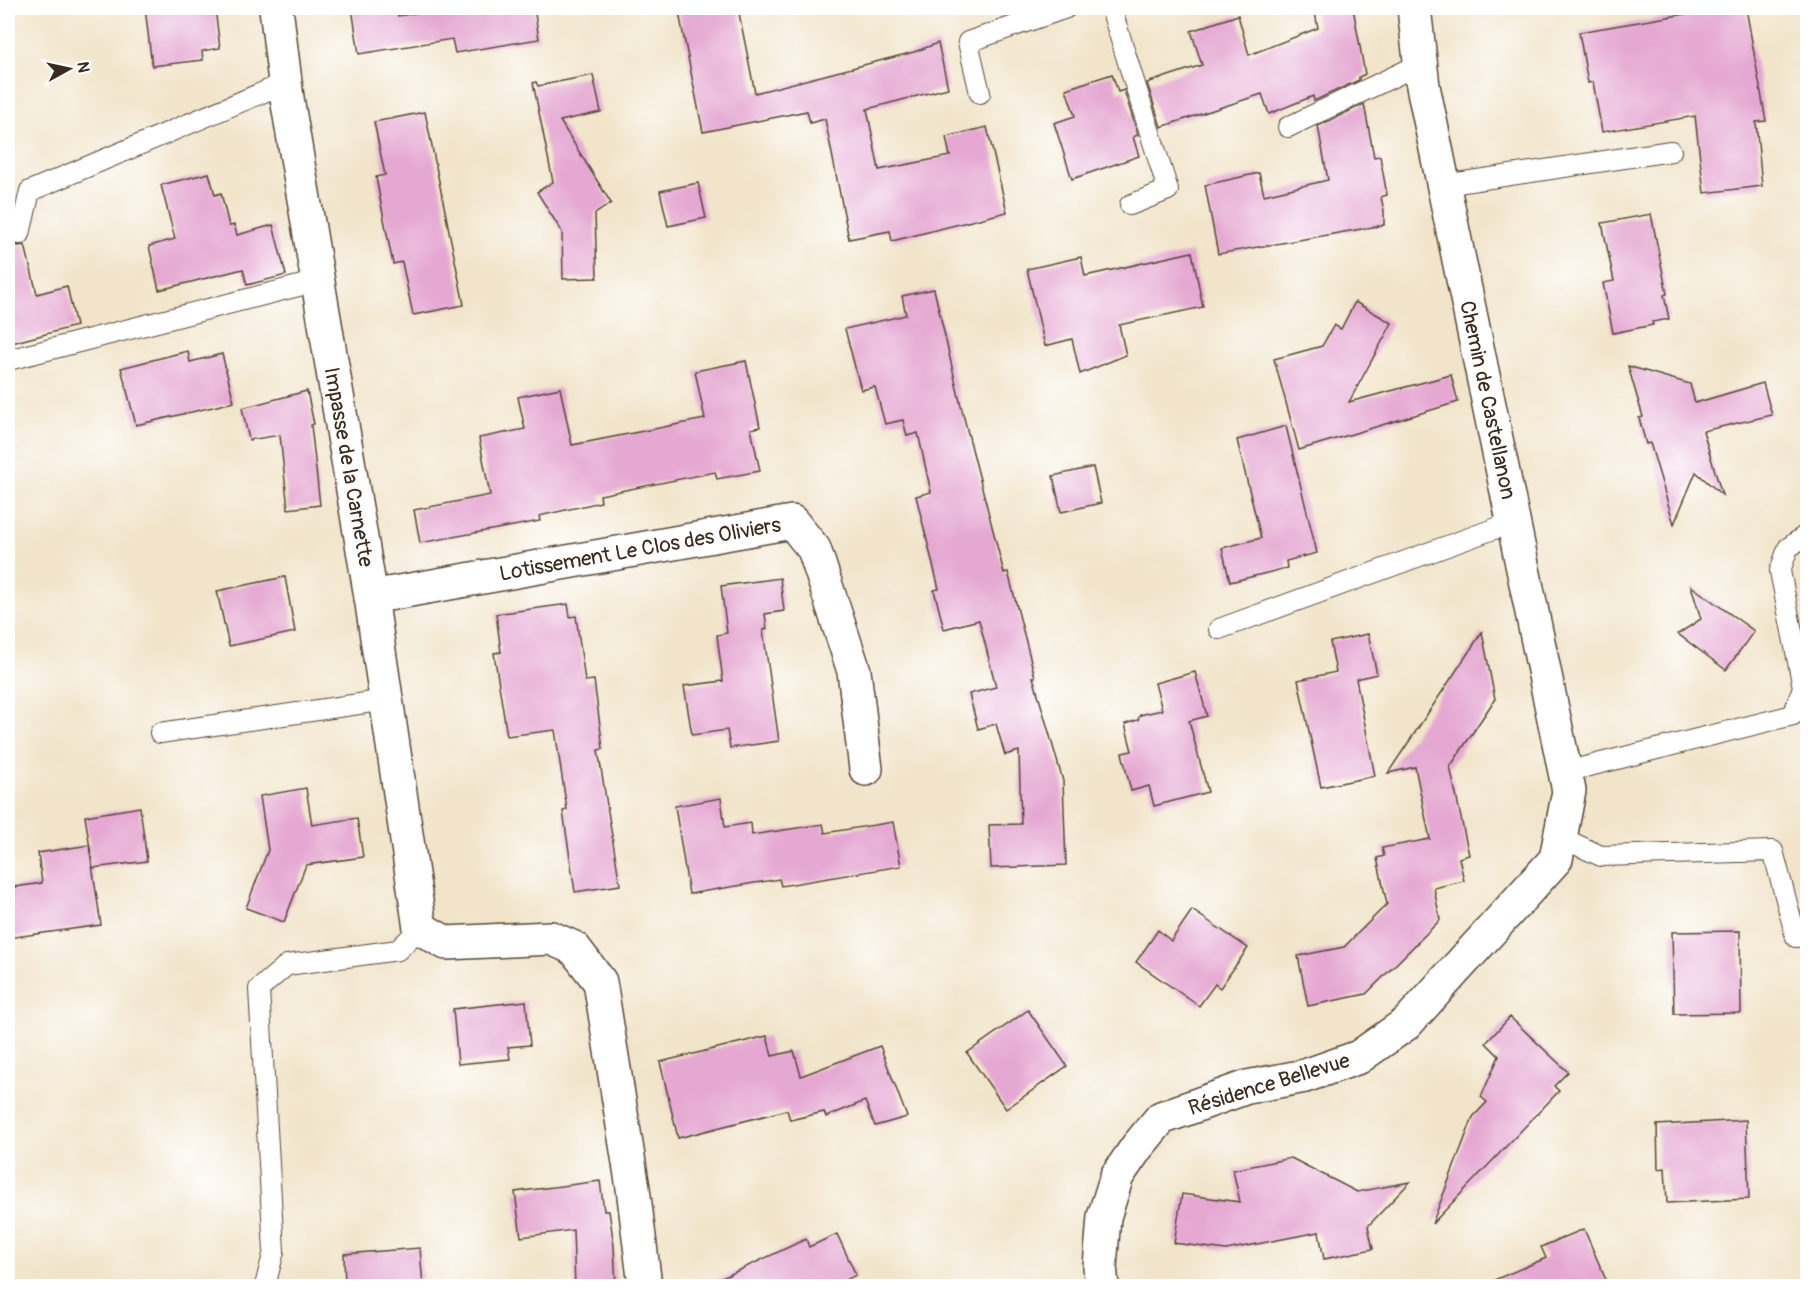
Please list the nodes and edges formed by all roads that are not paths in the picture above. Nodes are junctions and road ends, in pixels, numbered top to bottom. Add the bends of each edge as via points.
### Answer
1 (276, 8) edge
2 (1066, 8) edge
3 (1111, 8) edge
4 (1414, 8) edge
5 (1420, 64) junction
6 (285, 83) junction
7 (980, 93) dead end
8 (1288, 127) dead end
9 (1671, 151) dead end
10 (1444, 185) junction
11 (1130, 205) dead end
12 (20, 234) dead end
13 (318, 281) junction
14 (8, 360) edge
15 (1514, 522) junction
16 (1806, 535) dead end
17 (371, 597) junction
18 (1219, 629) dead end
19 (386, 700) junction
20 (160, 733) dead end
21 (866, 769) dead end
22 (1567, 782) junction
23 (1560, 837) junction
24 (420, 928) junction
25 (1796, 937) dead end
26 (265, 1287) edge
27 (645, 1287) edge
28 (1102, 1287) edge

1 - 6 street, Impasse de la Carnette
2 - 7 lane via 968,42
3 - 11 lane via 1168,190
4 - 5 street, Chemin de Castellanon
5 - 8 lane
5 - 10 street, Chemin de Castellanon
6 - 12 lane via 30,191
6 - 13 street, Impasse de la Carnette
9 - 10 lane
10 - 15 street, Chemin de Castellanon
13 - 14 lane
13 - 17 street, Impasse de la Carnette
15 - 18 lane
15 - 22 street, Chemin de Castellanon
16 - 22 lane via 1788,548 1780,571 1803,687 1793,715
17 - 19 street, Impasse de la Carnette
17 - 21 street, Lotissement Le Clos des Oliviers via 792,522 814,549 854,671
19 - 20 lane
19 - 24 street, Impasse de la Carnette
22 - 23 street, Résidence Bellevue
23 - 25 lane via 1601,856 1773,851
23 - 28 street, Résidence Bellevue via 1556,860 1407,1023 1359,1057 1305,1076 1247,1087 1161,1118 1117,1176 1104,1217
24 - 26 lane via 398,950 287,965 260,989 274,1251
24 - 27 street via 446,943 550,938 574,948 600,982

